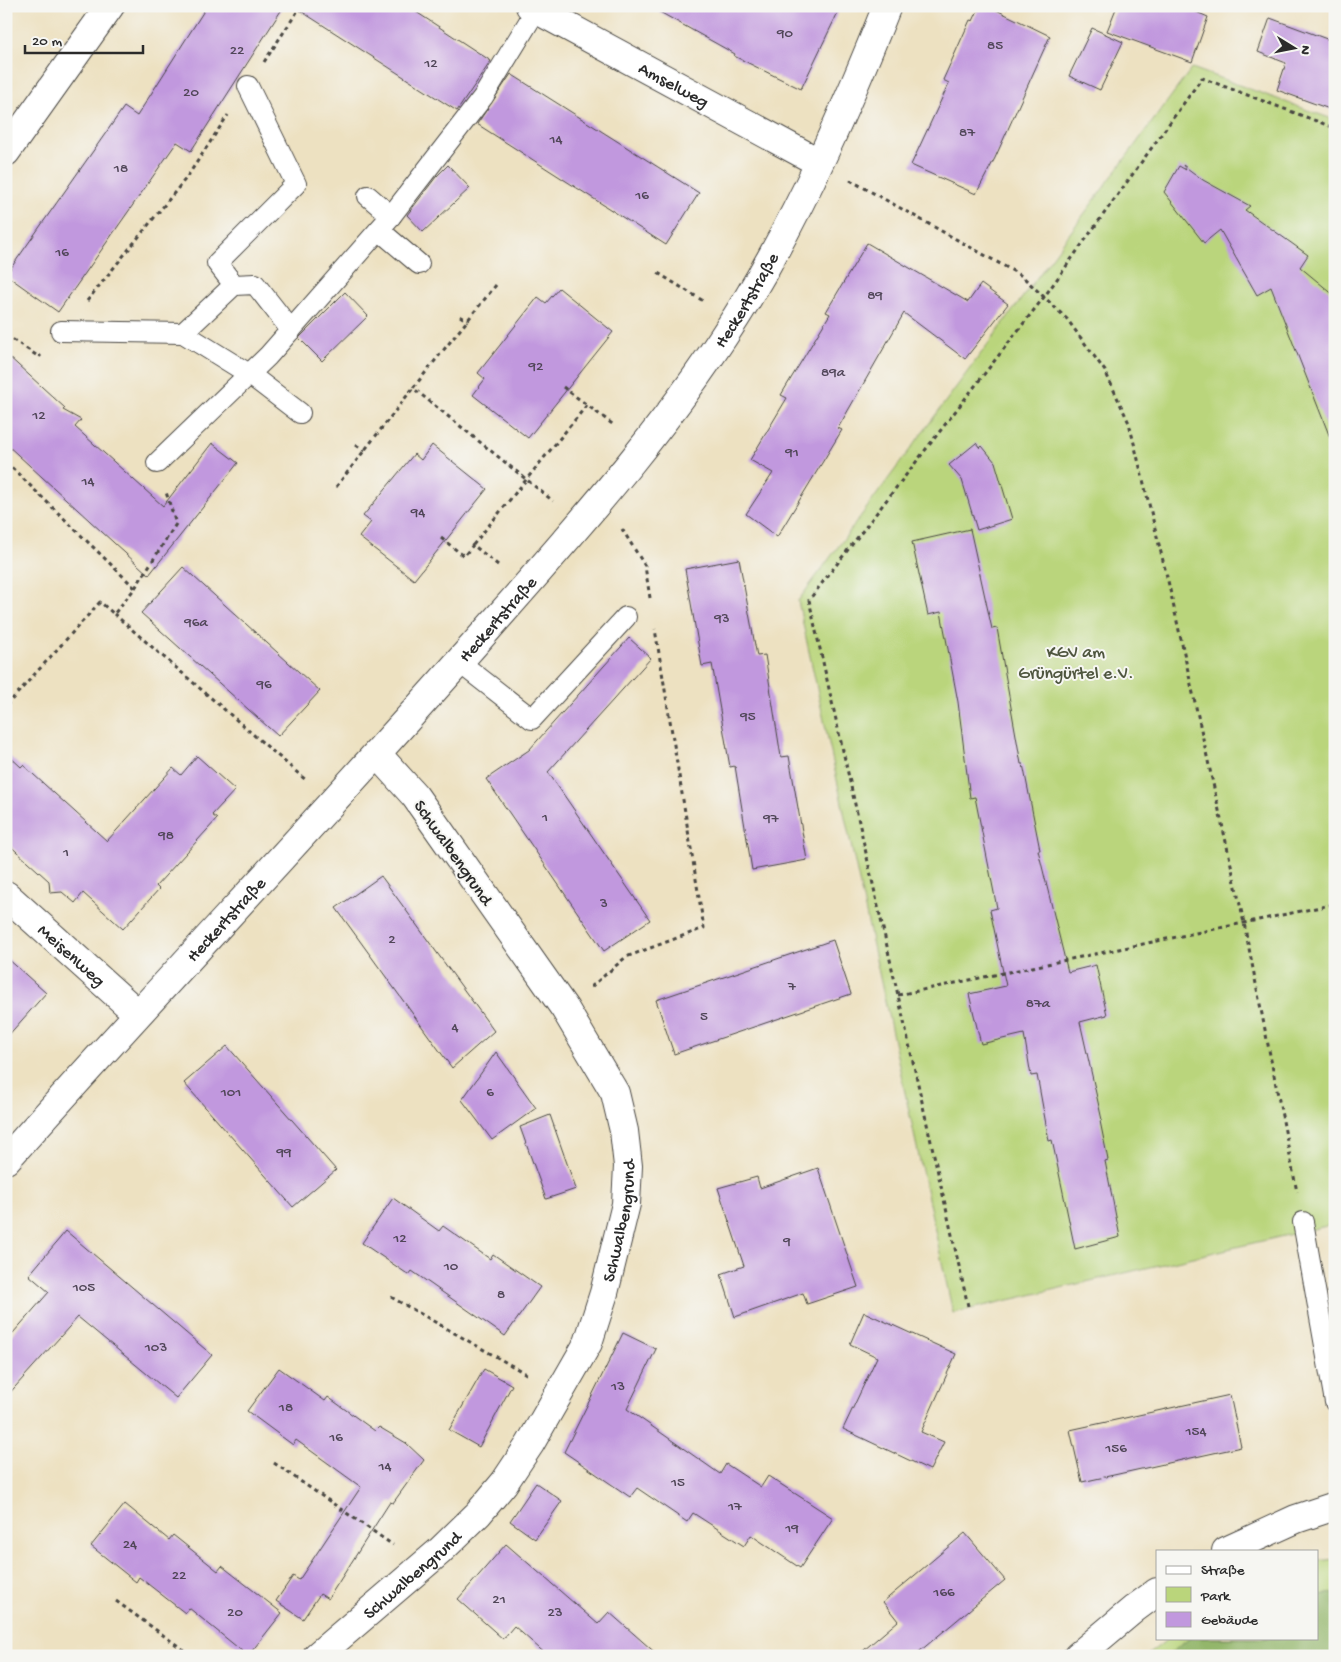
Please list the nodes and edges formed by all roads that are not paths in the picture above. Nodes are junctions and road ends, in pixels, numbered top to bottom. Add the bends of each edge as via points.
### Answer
1 (110, 6) edge
2 (887, 6) edge
3 (533, 8) edge
4 (248, 86) road end
5 (6, 152) edge
6 (818, 162) junction
7 (368, 196) dead end
8 (385, 223) junction
9 (419, 264) dead end
10 (234, 285) junction
11 (291, 330) junction
12 (61, 331) road end
13 (183, 333) junction
14 (249, 374) junction
15 (300, 412) dead end
16 (157, 464) road end
17 (626, 617) dead end
18 (459, 662) junction
19 (377, 754) junction
20 (6, 895) edge
21 (137, 1013) junction
22 (6, 1160) edge
23 (1303, 1222) road end
24 (1335, 1402) edge
25 (1335, 1506) edge
26 (1228, 1550) edge
27 (1156, 1593) edge
28 (317, 1656) edge
29 (1078, 1656) edge

1 - 5 street
2 - 6 street, Heckertstraße via 858,79
3 - 6 street, Amselweg
3 - 8 lane via 483,97
4 - 10 lane via 296,184 217,262
6 - 18 street, Heckertstraße via 748,298 679,402 603,499
7 - 8 lane
8 - 9 lane
8 - 11 lane
10 - 11 lane via 255,284
10 - 13 lane
11 - 14 lane
12 - 13 lane
13 - 14 lane
14 - 15 lane
14 - 16 lane
17 - 18 lane via 532,719
18 - 19 street, Heckertstraße
19 - 21 street, Heckertstraße
19 - 28 street, Schwalbengrund via 414,796 565,1009 615,1093 628,1166 626,1204 588,1343 561,1393 504,1483 478,1514 423,1566
20 - 21 street, Meisenweg
21 - 22 street, Heckertstraße
23 - 24 lane
25 - 26 street via 1296,1519
27 - 29 street

